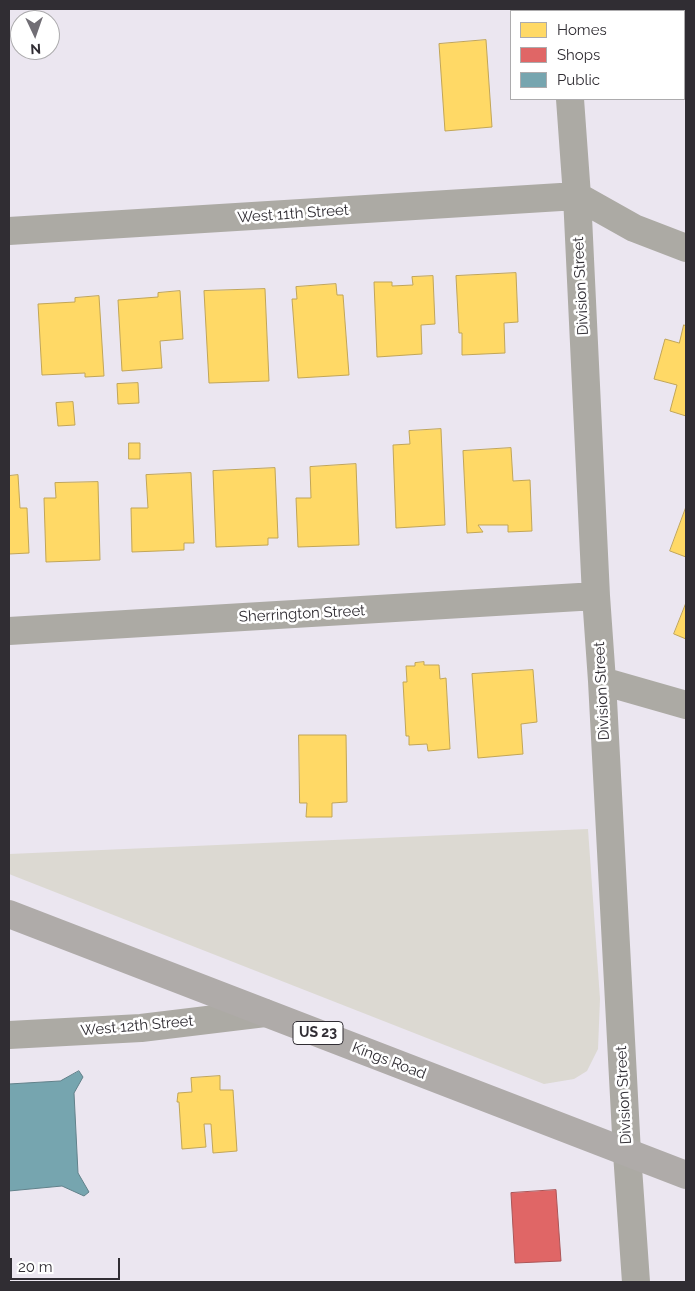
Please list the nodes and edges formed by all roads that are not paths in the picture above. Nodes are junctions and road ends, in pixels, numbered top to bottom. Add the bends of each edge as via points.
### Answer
1 (570, 100) edge
2 (577, 196) junction
3 (9, 231) edge
4 (686, 248) edge
5 (596, 596) junction
6 (9, 632) edge
7 (602, 680) junction
8 (686, 705) edge
9 (9, 914) edge
10 (266, 1013) junction
11 (9, 1035) edge
12 (627, 1153) junction
13 (686, 1175) edge
14 (636, 1282) edge

1 - 2 street, Division Street
2 - 3 street, West 11th Street
2 - 4 street via 634,228
2 - 5 street, Division Street
5 - 6 street, Sherrington Street
5 - 7 street, Division Street
7 - 8 street
7 - 12 street, Division Street
9 - 10 main road, Kings Road / US 23
10 - 11 street, West 12th Street via 141,1028
10 - 12 main road, Kings Road / US 23
12 - 13 main road, Kings Road / US 23
12 - 14 street, Division Street

